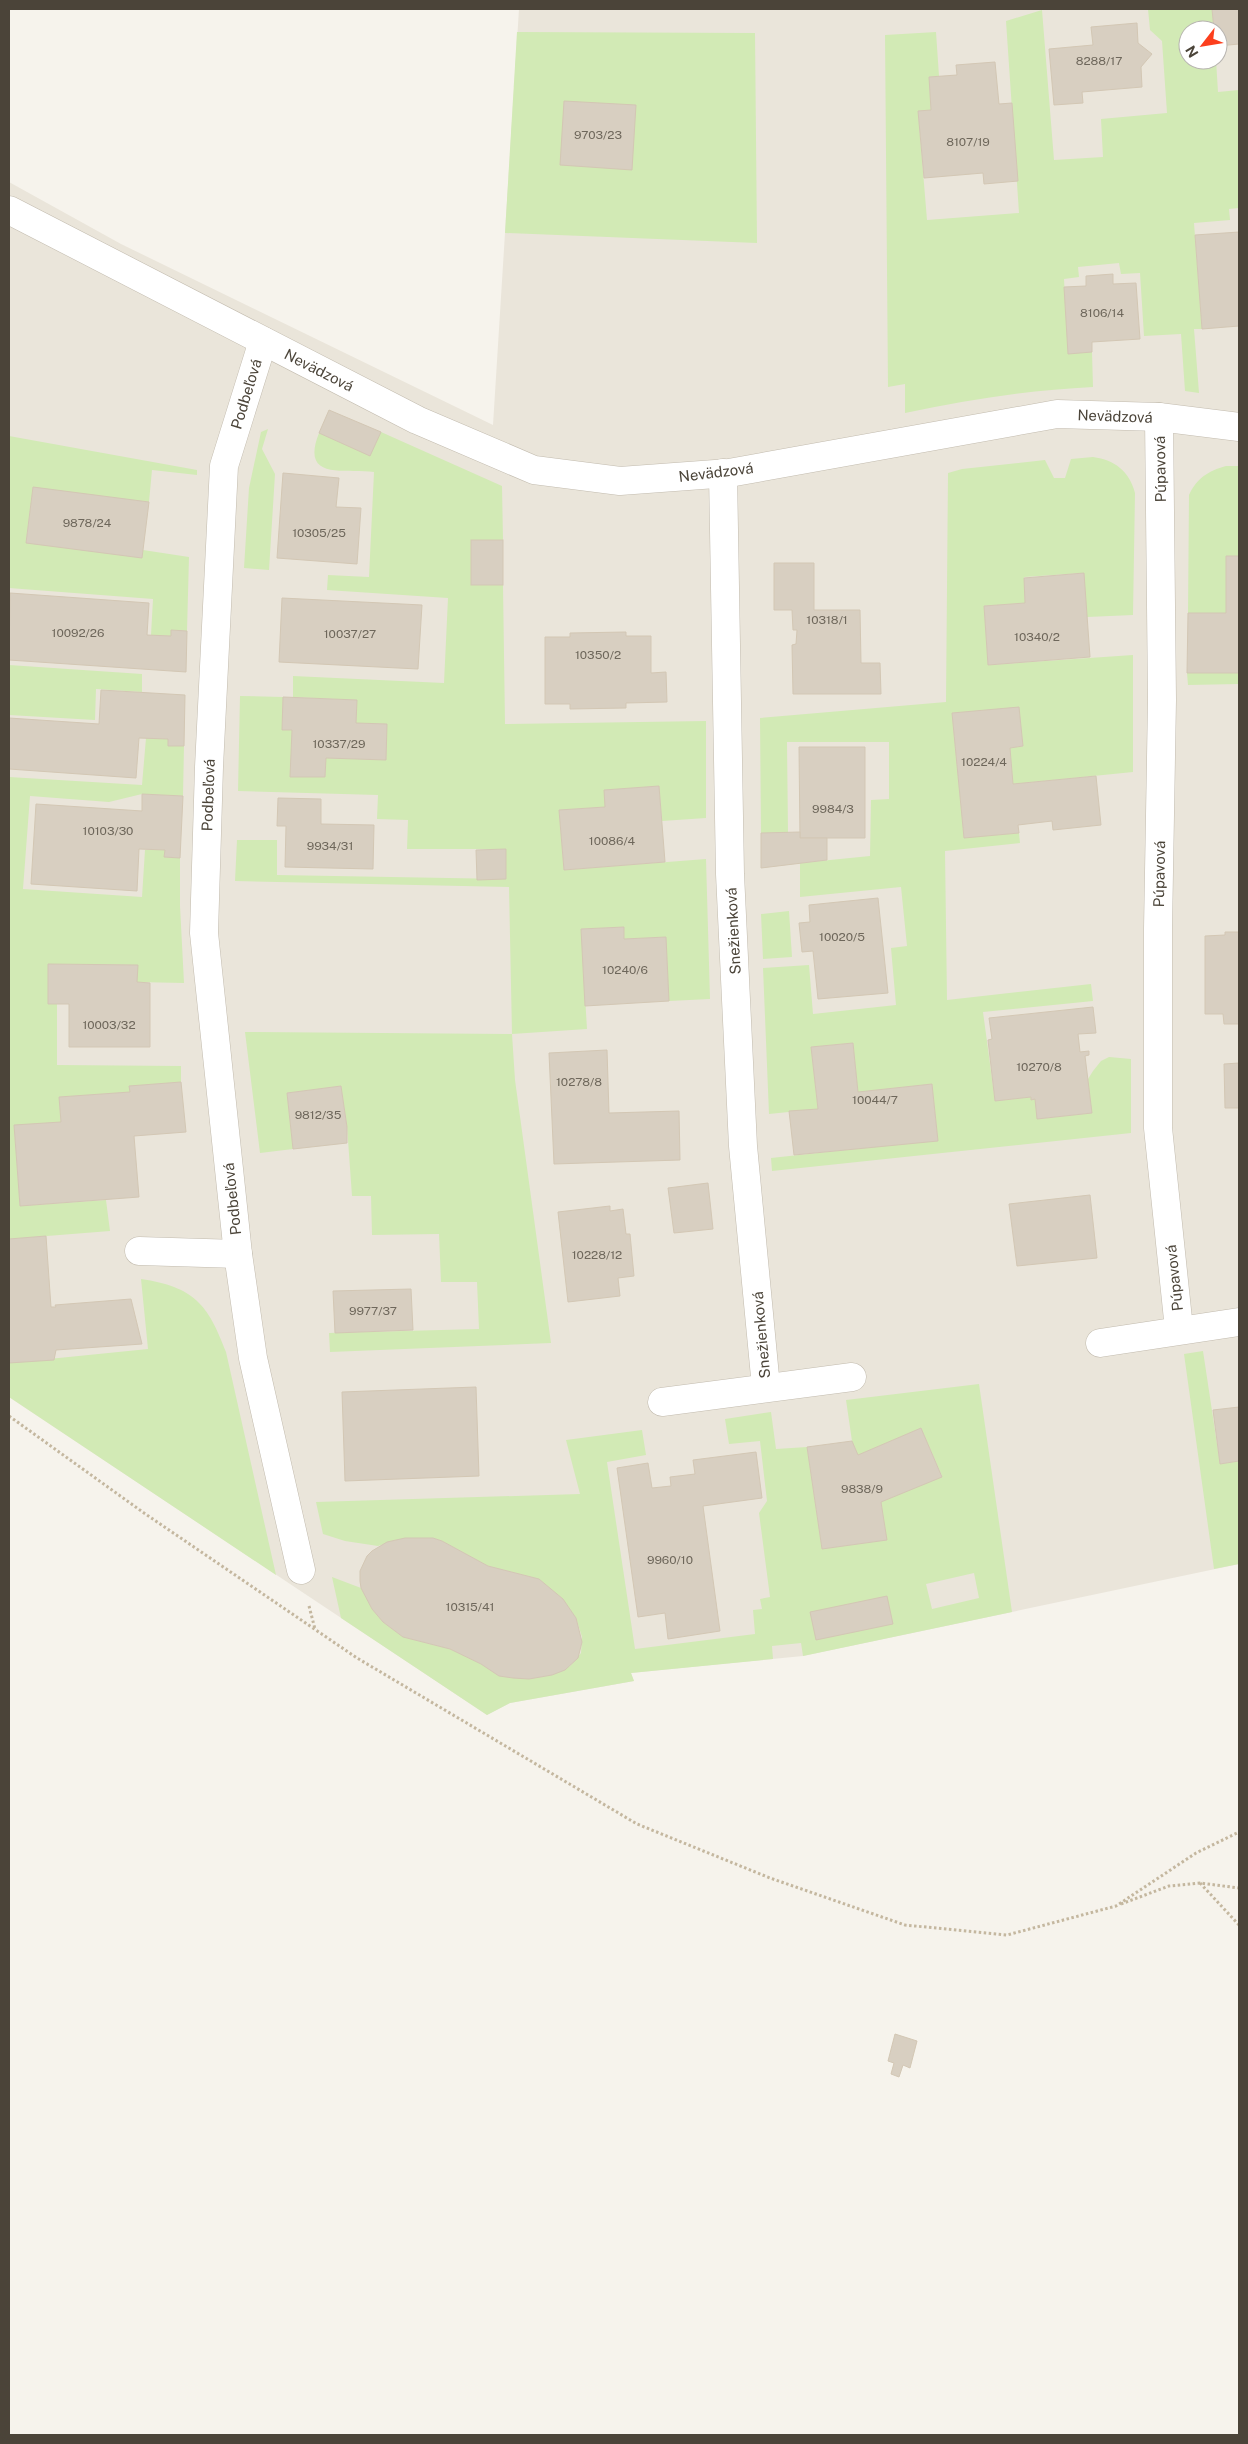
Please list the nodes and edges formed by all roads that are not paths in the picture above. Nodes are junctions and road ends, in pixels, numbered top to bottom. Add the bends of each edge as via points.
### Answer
1 (9, 210) edge
2 (263, 341) junction
3 (1159, 417) junction
4 (1239, 427) edge
5 (723, 473) junction
6 (139, 1251) dead end
7 (238, 1254) junction
8 (1239, 1322) edge
9 (1179, 1329) junction
10 (1100, 1343) dead end
11 (852, 1377) dead end
12 (766, 1387) junction
13 (662, 1402) dead end
14 (301, 1570) dead end

1 - 2 street, Nevädzová
2 - 5 street, Nevädzová via 417,420 534,470 620,481
2 - 7 street, Podbeľová via 224,466 204,933
3 - 4 street, Nevädzová
3 - 5 street, Nevädzová via 1057,414
3 - 9 street, Púpavová via 1162,700 1158,1128
5 - 12 street, Snežienková via 731,893 743,1146
6 - 7 street, Podbeľová
7 - 14 street, Podbeľová via 253,1358
8 - 9 street, Púpavová
9 - 10 street, Púpavová
11 - 12 street, Snežienková
12 - 13 street, Snežienková

